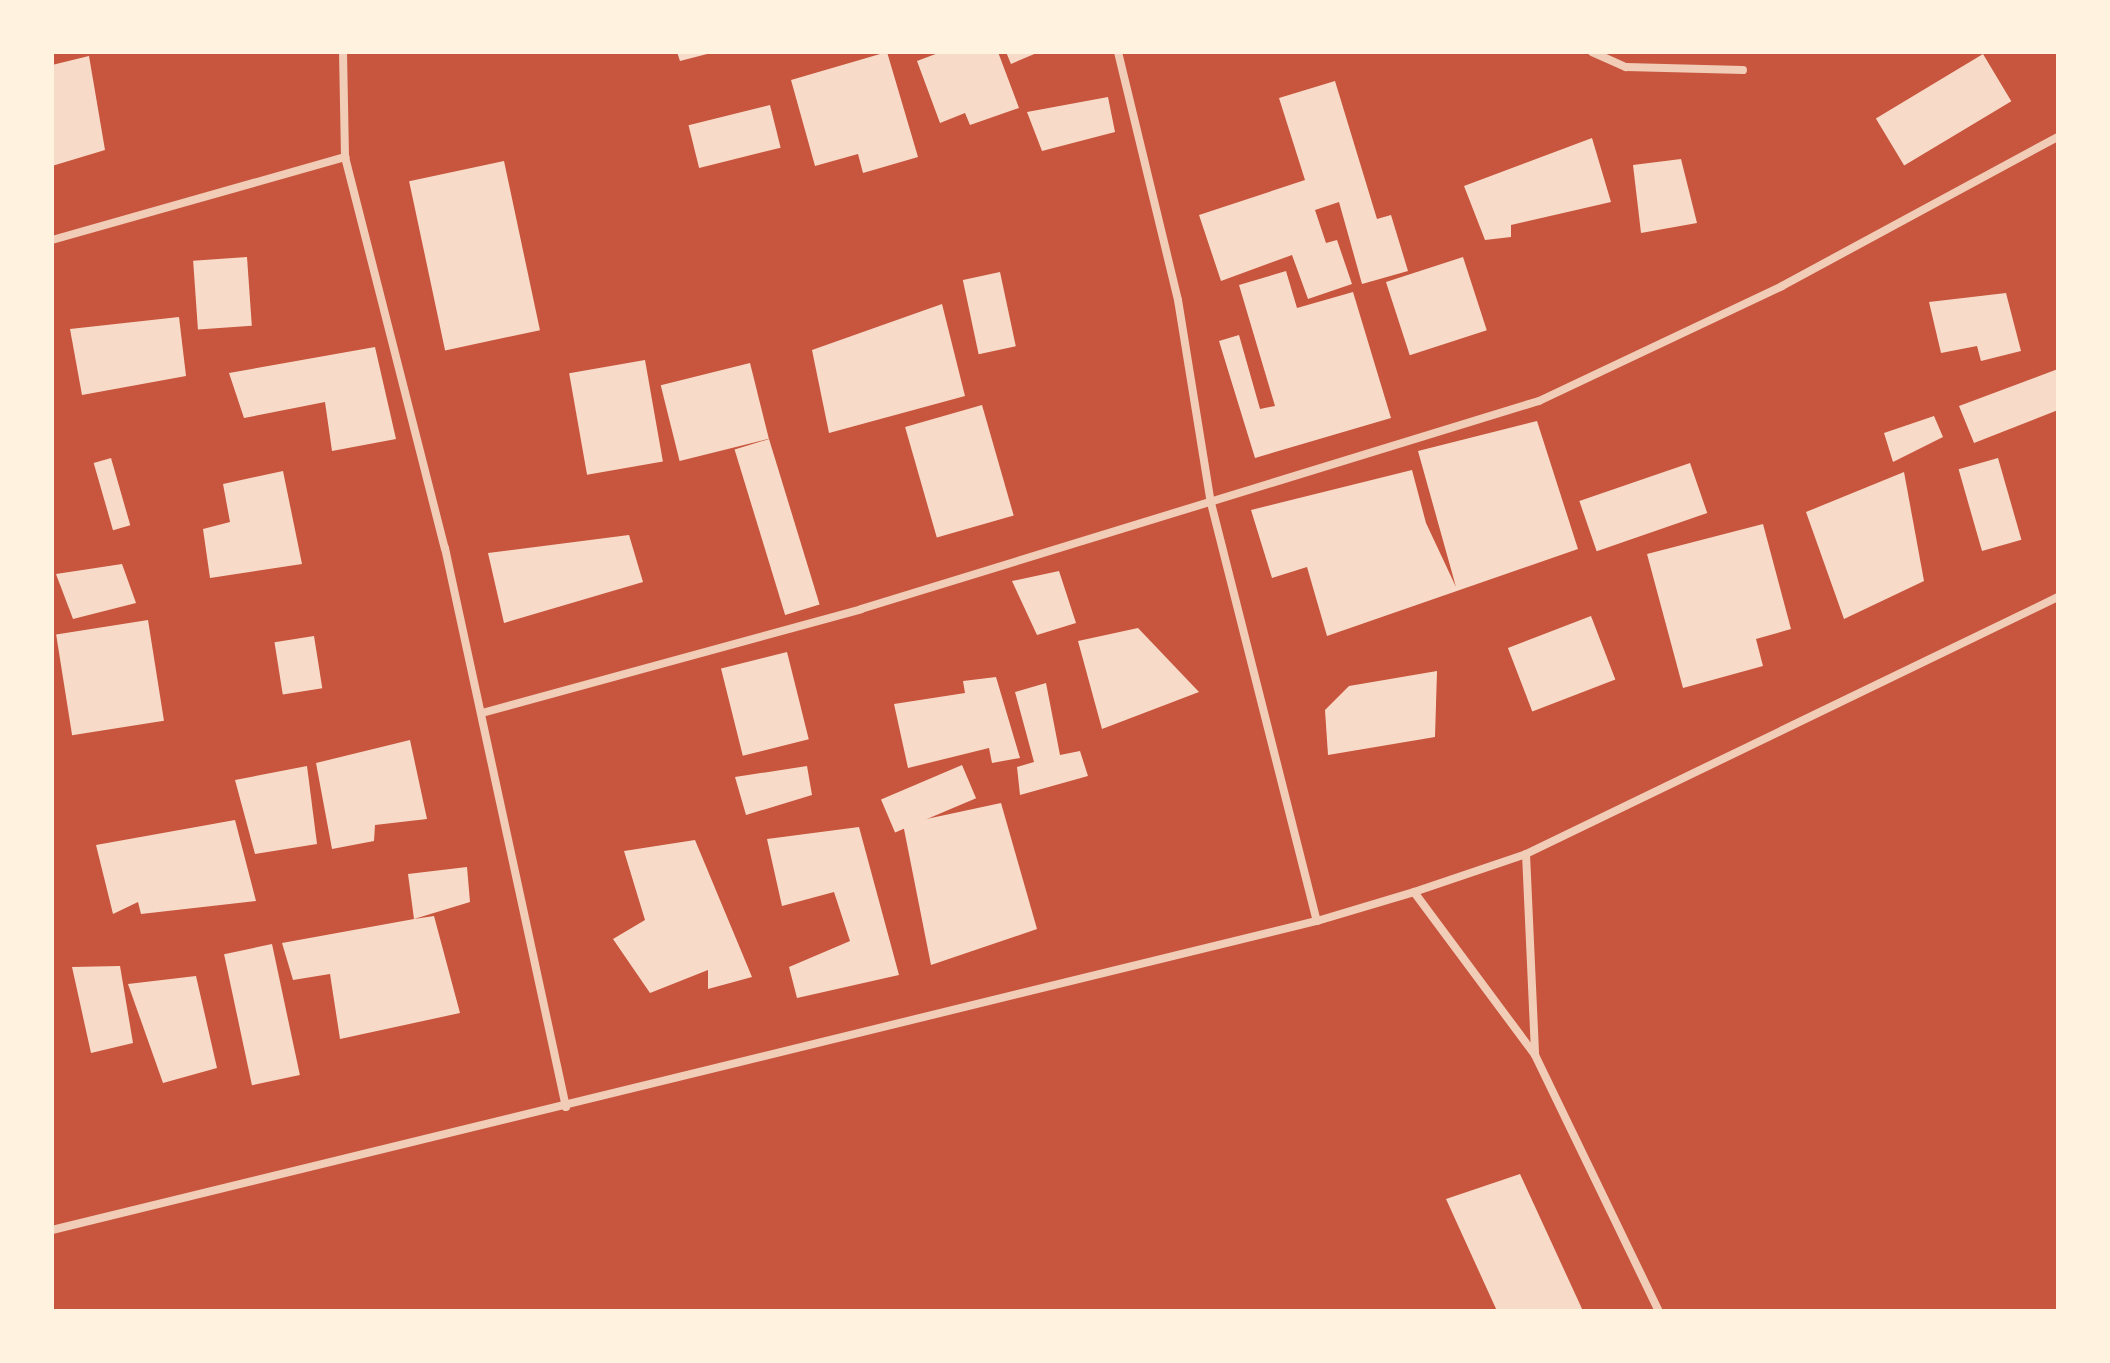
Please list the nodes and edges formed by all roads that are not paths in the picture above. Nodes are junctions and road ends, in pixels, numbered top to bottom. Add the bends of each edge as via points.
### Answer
1 (343, 52) edge
2 (1118, 52) edge
3 (1592, 52) edge
4 (1743, 70) dead end
5 (2058, 137) edge
6 (345, 157) junction
7 (52, 240) edge
8 (1211, 503) junction
9 (2058, 597) edge
10 (482, 713) junction
11 (1526, 854) junction
12 (1414, 892) junction
13 (1317, 921) junction
14 (1535, 1055) junction
15 (566, 1107) junction
16 (52, 1230) edge
17 (1659, 1311) edge

1 - 6 street
2 - 8 street via 1178,300
3 - 4 street via 1626,67
5 - 8 street via 1782,286 1539,401
6 - 7 street
6 - 10 street
8 - 10 street via 861,609
8 - 13 street
9 - 11 street
10 - 15 street
11 - 12 street
11 - 14 street
12 - 13 street
12 - 14 street
13 - 15 street
14 - 17 street
15 - 16 street

